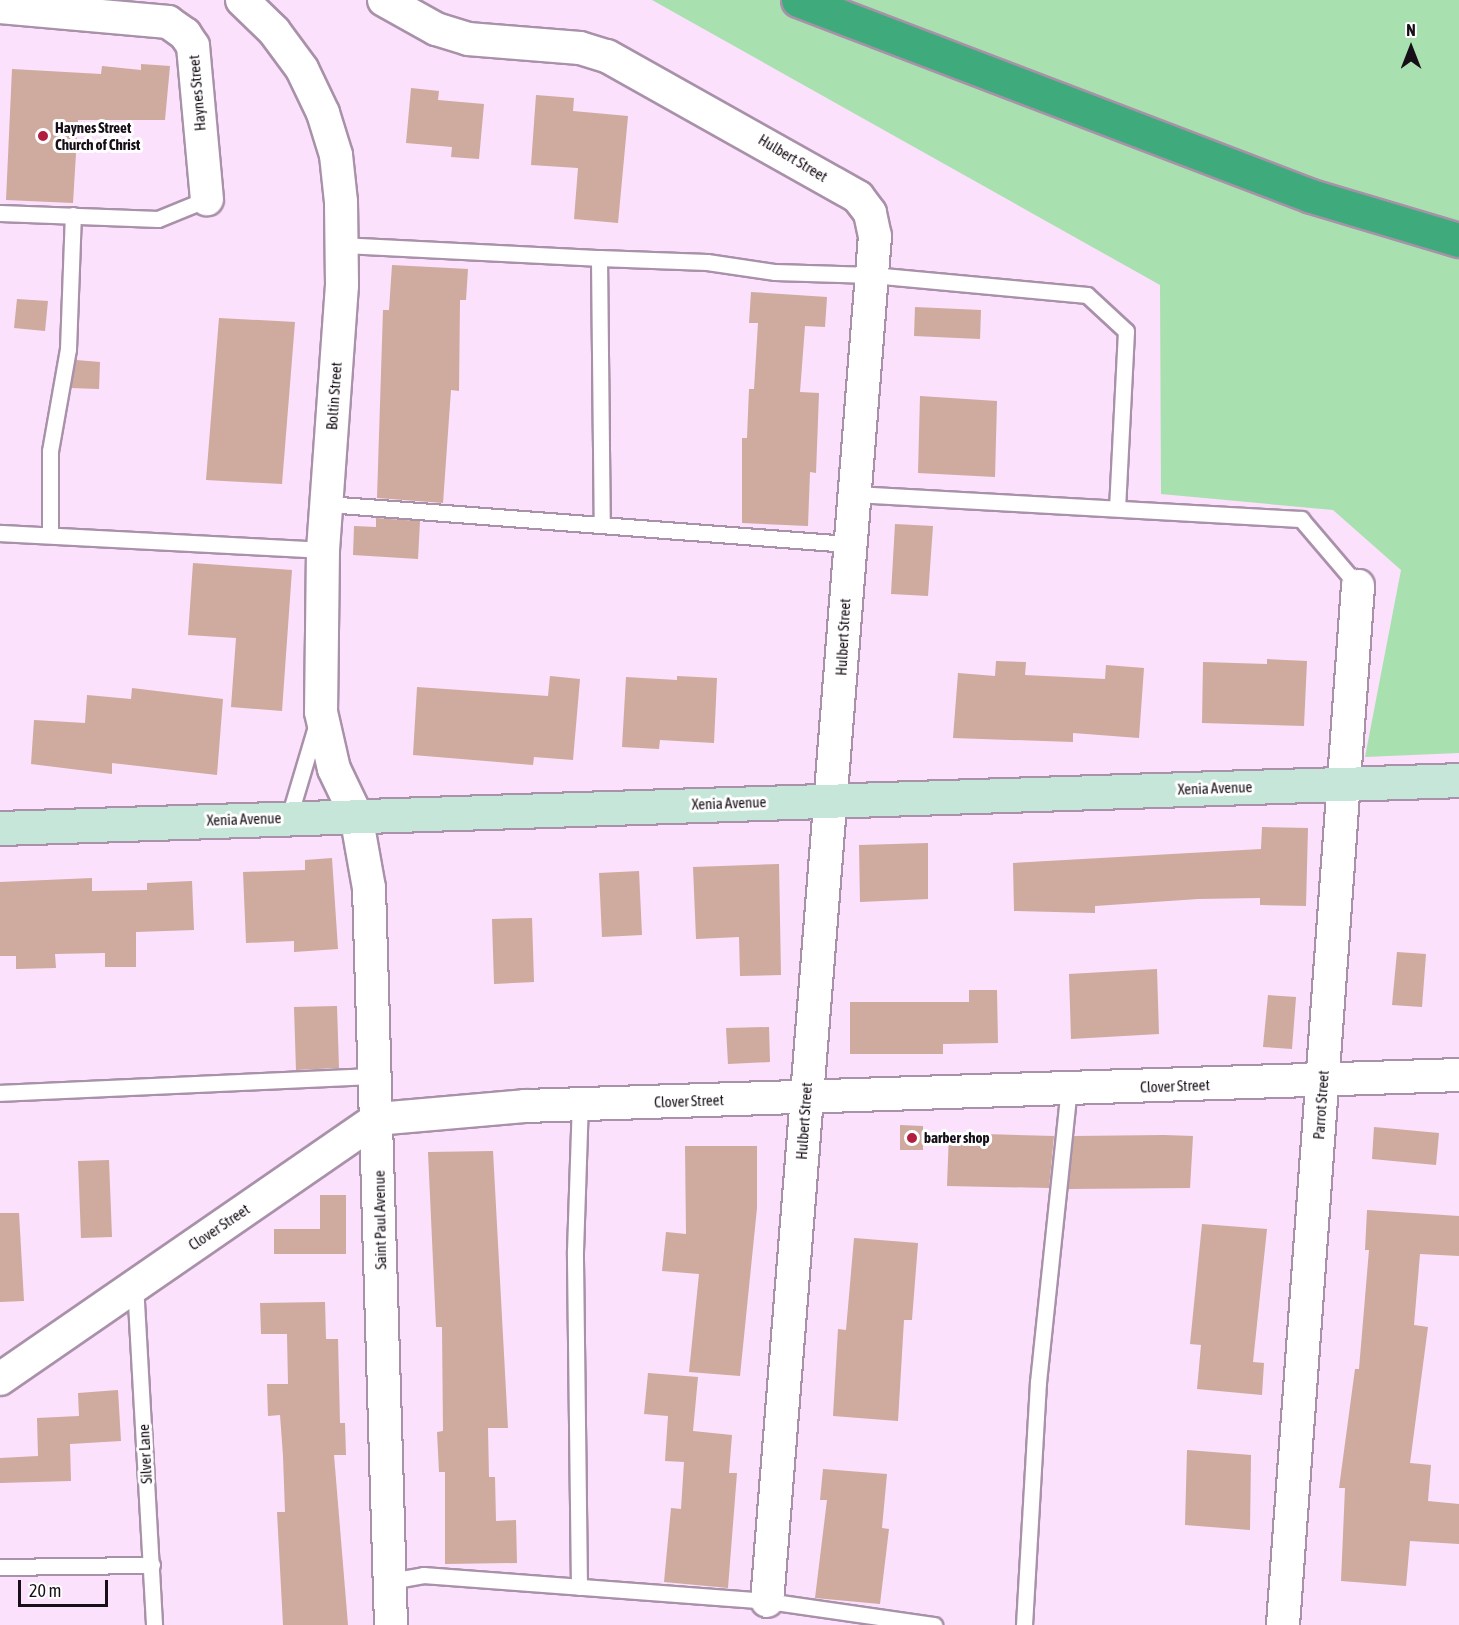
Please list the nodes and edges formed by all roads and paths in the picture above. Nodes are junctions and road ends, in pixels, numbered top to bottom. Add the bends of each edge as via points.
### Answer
1 (242, 0) edge
2 (384, 0) edge
3 (798, 0) edge
4 (0, 7) edge
5 (207, 199) joint
6 (0, 213) edge
7 (72, 215) junction
8 (1459, 240) edge
9 (342, 245) junction
10 (599, 258) junction
11 (872, 275) junction
12 (853, 494) junction
13 (327, 504) junction
14 (1117, 508) junction
15 (602, 525) junction
16 (0, 533) edge
17 (50, 535) junction
18 (848, 544) junction
19 (324, 550) junction
20 (1358, 586) joint
21 (321, 712) junction
22 (1459, 780) edge
23 (1343, 784) junction
24 (828, 799) junction
25 (356, 815) junction
26 (289, 817) junction
27 (0, 828) edge
28 (376, 1076) junction
29 (1459, 1076) edge
30 (1323, 1080) junction
31 (1069, 1089) junction
32 (0, 1093) edge
33 (806, 1097) junction
34 (579, 1104) junction
35 (377, 1119) junction
36 (135, 1284) junction
37 (0, 1379) edge
38 (152, 1565) junction
39 (0, 1567) edge
40 (390, 1581) junction
41 (579, 1587) junction
42 (767, 1601) junction
43 (154, 1625) edge
44 (391, 1625) edge
45 (934, 1625) edge
46 (1024, 1625) edge
47 (1283, 1625) edge

1 - 9 street, Boltin Street via 281,40 324,113 336,154
2 - 11 street, Hulbert Street via 436,29 468,39 579,48 607,56 699,103 858,197 870,213 875,236
3 - 8 highway via 1311,196
4 - 5 street, Haynes Street via 168,22 185,34 193,46
5 - 7 lane via 158,219
6 - 7 lane
7 - 17 lane via 68,349 50,451
9 - 10 lane
9 - 13 street, Boltin Street
10 - 11 lane
10 - 15 lane
11 - 12 street, Hulbert Street
11 - 14 lane via 1086,295 1126,331
12 - 14 lane
12 - 18 street, Hulbert Street
13 - 15 lane
13 - 19 street, Boltin Street
14 - 20 lane via 1301,519
15 - 18 lane
16 - 17 lane
17 - 19 lane
18 - 24 street, Hulbert Street
19 - 21 street, Boltin Street
20 - 23 street, Parrot Street
21 - 25 street, Boltin Street via 334,769
21 - 26 lane
22 - 23 street, Xenia Avenue
23 - 24 street, Xenia Avenue
23 - 30 street, Parrot Street
24 - 25 street, Xenia Avenue
24 - 33 street, Hulbert Street
25 - 26 street, Xenia Avenue
25 - 28 street, Saint Paul Avenue via 369,888
26 - 27 street, Xenia Avenue
28 - 32 lane
28 - 35 street, Saint Paul Avenue
29 - 30 street, Clover Street
30 - 31 street, Clover Street
30 - 47 street, Parrot Street
31 - 33 street, Clover Street
31 - 46 lane via 1038,1382
33 - 34 street, Clover Street
33 - 42 street, Hulbert Street
34 - 35 street, Clover Street
34 - 41 lane via 575,1251
35 - 36 street, Clover Street
35 - 40 street, Saint Paul Avenue
36 - 37 street, Clover Street
36 - 38 lane, Silver Lane
38 - 39 lane
38 - 43 lane, Silver Lane
40 - 41 lane via 423,1575
40 - 44 street, Saint Paul Avenue
41 - 42 lane
42 - 45 lane

